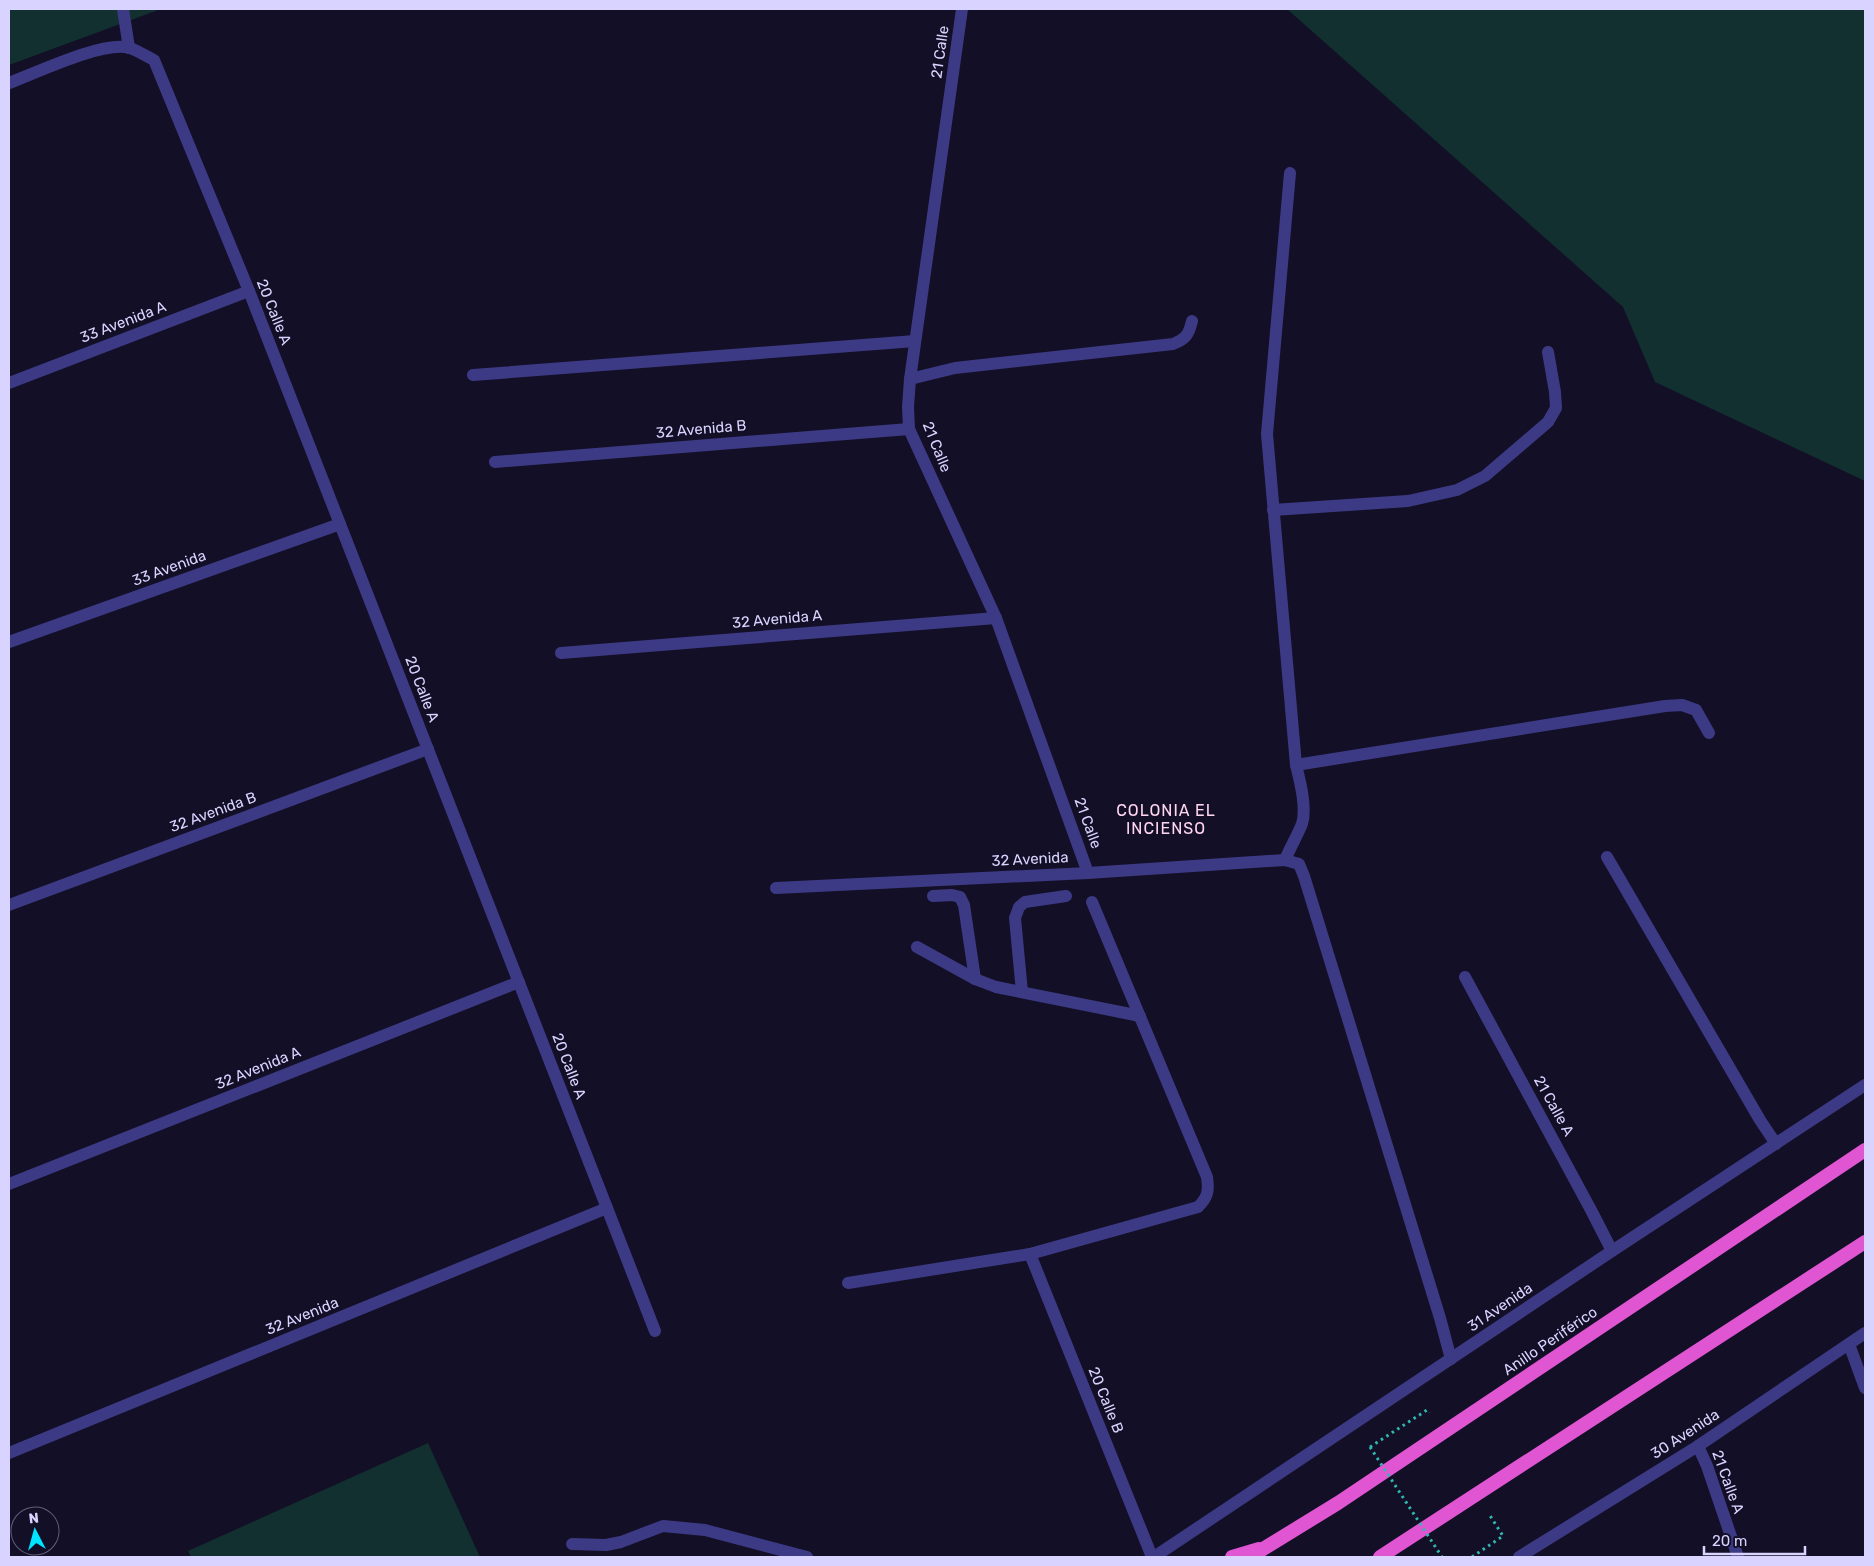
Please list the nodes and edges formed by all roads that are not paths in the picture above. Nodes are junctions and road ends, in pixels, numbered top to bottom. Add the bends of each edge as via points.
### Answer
1 (123, 9) edge
2 (962, 9) edge
3 (129, 48) junction
4 (9, 83) edge
5 (1290, 173) dead end
6 (249, 291) junction
7 (1192, 321) dead end
8 (915, 341) junction
9 (1548, 352) dead end
10 (473, 375) dead end
11 (910, 379) junction
12 (9, 383) edge
13 (909, 429) junction
14 (495, 462) dead end
15 (1272, 510) junction
16 (340, 524) junction
17 (996, 618) junction
18 (9, 642) edge
19 (561, 654) dead end
20 (1709, 733) dead end
21 (428, 749) junction
22 (1296, 765) junction
23 (1607, 857) dead end
24 (1285, 860) junction
25 (1088, 872) junction
26 (776, 888) dead end
27 (933, 896) dead end
28 (1066, 896) dead end
29 (1092, 902) dead end
30 (9, 905) edge
31 (917, 947) dead end
32 (1465, 977) dead end
33 (975, 979) junction
34 (519, 982) junction
35 (1022, 992) junction
36 (1140, 1016) junction
37 (1865, 1085) edge
38 (1776, 1144) junction
39 (1865, 1150) edge
40 (9, 1184) edge
41 (607, 1208) junction
42 (1865, 1242) edge
43 (1612, 1251) junction
44 (1030, 1254) junction
45 (848, 1283) dead end
46 (655, 1331) dead end
47 (1865, 1333) edge
48 (1849, 1344) junction
49 (1451, 1359) junction
50 (1865, 1388) edge
51 (1698, 1446) junction
52 (9, 1453) edge
53 (572, 1544) dead end
54 (1267, 1546) junction
55 (1521, 1556) edge
56 (807, 1557) edge
57 (1153, 1557) edge
58 (1232, 1557) edge
59 (1250, 1557) edge
60 (1380, 1557) edge
61 (1738, 1557) edge

1 - 3 street
2 - 8 street, 21 Calle
3 - 4 street via 96,51
3 - 6 street, 20 Calle A via 154,60
5 - 15 street via 1267,434
6 - 12 street, 33 Avenida A
6 - 16 street, 20 Calle A
7 - 11 street via 1184,340 1173,344 955,368
8 - 10 street
8 - 11 street, 21 Calle
9 - 15 street via 1556,408 1548,422 1485,476 1457,490 1408,501
11 - 13 street, 21 Calle
13 - 14 street, 32 Avenida B
13 - 17 street, 21 Calle
15 - 22 street
16 - 18 street, 33 Avenida
16 - 21 street, 20 Calle A
17 - 19 street, 32 Avenida A
17 - 25 street, 21 Calle
20 - 22 street via 1696,710 1682,705 1665,706
21 - 30 street, 32 Avenida B
21 - 34 street, 20 Calle A
22 - 24 street via 1301,788 1302,822
23 - 38 street
24 - 25 street, 32 Avenida
24 - 49 street via 1299,864 1304,876
25 - 26 street, 32 Avenida
27 - 33 street via 960,897
28 - 35 street via 1025,902 1019,907 1015,918
29 - 36 street
31 - 33 street
32 - 43 street, 21 Calle A
33 - 35 street
34 - 40 street, 32 Avenida A
34 - 41 street, 20 Calle A
35 - 36 street
36 - 44 street via 1207,1177 1209,1189 1205,1200 1198,1207
37 - 38 street, 31 Avenida
38 - 43 street, 31 Avenida
39 - 54 highway, Anillo Periférico via 1338,1503
41 - 46 street, 20 Calle A
41 - 52 street, 32 Avenida
42 - 60 highway
43 - 49 street, 31 Avenida
44 - 45 street
44 - 57 street, 20 Calle B
47 - 48 street, 30 Avenida
48 - 50 street
48 - 51 street, 30 Avenida
49 - 57 street, 31 Avenida
51 - 55 street, 30 Avenida
51 - 61 street, 21 Calle A
53 - 56 street via 606,1545 663,1526 705,1530
54 - 58 highway
54 - 59 highway, Anillo Periférico

